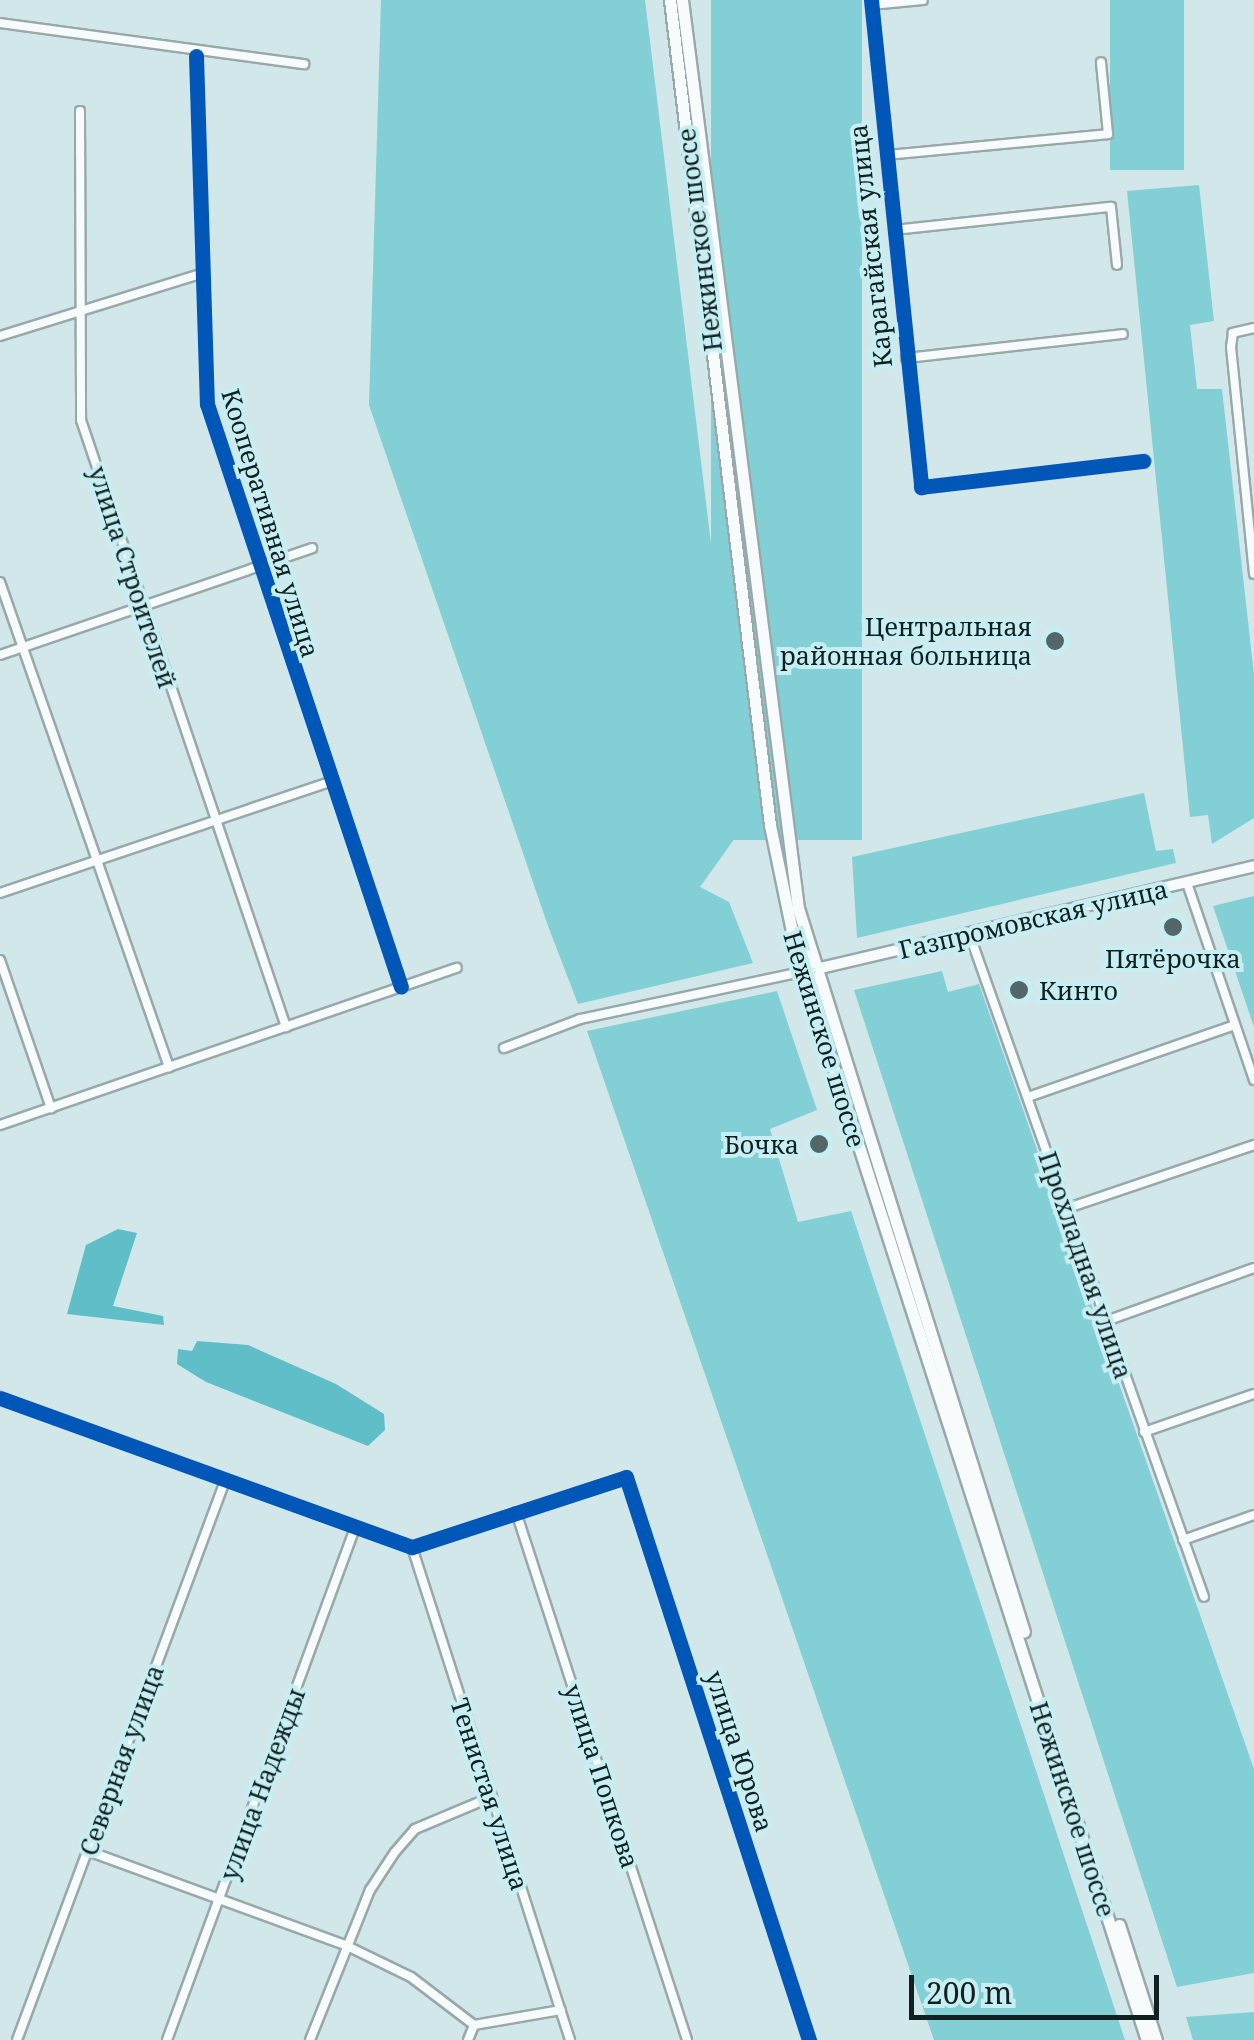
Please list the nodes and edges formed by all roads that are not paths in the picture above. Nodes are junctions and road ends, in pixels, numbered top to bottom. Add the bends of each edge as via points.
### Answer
1 (670, 0) edge
2 (682, 0) edge
3 (922, 0) edge
4 (871, 3) edge
5 (0, 24) edge
6 (196, 56) junction
7 (1101, 62) dead end
8 (304, 64) dead end
9 (80, 111) dead end
10 (887, 156) junction
11 (894, 230) junction
12 (1117, 266) dead end
13 (200, 274) junction
14 (76, 311) junction
15 (1254, 328) edge
16 (1123, 334) dead end
17 (0, 336) edge
18 (906, 358) junction
19 (1143, 461) dead end
20 (1249, 490) edge
21 (312, 548) dead end
22 (254, 568) junction
23 (1254, 574) edge
24 (0, 582) edge
25 (142, 607) junction
26 (23, 648) junction
27 (0, 656) edge
28 (329, 782) junction
29 (214, 820) junction
30 (94, 860) junction
31 (1254, 866) edge
32 (1186, 883) junction
33 (0, 893) edge
34 (969, 933) junction
35 (0, 960) edge
36 (458, 968) dead end
37 (807, 971) junction
38 (400, 987) junction
39 (1234, 1025) junction
40 (286, 1027) junction
41 (504, 1048) dead end
42 (170, 1067) junction
43 (1254, 1080) edge
44 (1028, 1097) junction
45 (51, 1108) junction
46 (0, 1125) edge
47 (1254, 1145) edge
48 (1066, 1208) junction
49 (1254, 1268) edge
50 (1106, 1321) junction
51 (1254, 1394) edge
52 (0, 1398) edge
53 (1144, 1432) junction
54 (224, 1481) junction
55 (516, 1512) junction
56 (1254, 1515) edge
57 (355, 1528) junction
58 (1183, 1540) junction
59 (412, 1547) junction
60 (1204, 1597) dead end
61 (490, 1797) junction
62 (88, 1852) junction
63 (220, 1898) junction
64 (345, 1945) junction
65 (561, 2010) junction
66 (474, 2026) junction
67 (17, 2040) edge
68 (166, 2040) edge
69 (310, 2040) edge
70 (468, 2040) edge
71 (570, 2040) edge
72 (687, 2040) edge
73 (809, 2040) edge
74 (1147, 2040) edge
75 (1156, 2040) edge

1 - 37 main road, Нежинское шоссе via 770,825
2 - 37 main road, Нежинское шоссе via 780,814
3 - 4 street
4 - 10 street, Карагайская улица
5 - 6 street
6 - 8 street
6 - 13 street, Кооперативная улица
7 - 10 street via 1108,134
9 - 14 street, улица Строителей
10 - 11 street, Карагайская улица
11 - 12 street via 1111,207
11 - 18 street, Карагайская улица
13 - 14 street
13 - 22 street, Кооперативная улица via 201,374
14 - 17 street
14 - 25 street, улица Строителей via 81,420
15 - 20 street via 1233,333
16 - 18 street
18 - 19 street, Карагайская улица via 922,487
20 - 23 street
21 - 22 street
22 - 25 street
22 - 28 street, Кооперативная улица
24 - 26 street
25 - 26 street
25 - 29 street, улица Строителей
26 - 27 street
26 - 30 street
28 - 29 street
28 - 38 street, Кооперативная улица
29 - 30 street
29 - 40 street, улица Строителей
30 - 33 street
30 - 42 street
31 - 32 main road, Газпромовская улица
32 - 34 main road, Газпромовская улица
32 - 39 street
34 - 37 main road, Газпромовская улица
34 - 44 street, Прохладная улица
35 - 45 street
36 - 38 street
37 - 41 street via 580,1019
37 - 74 main road, Нежинское шоссе
37 - 75 main road, Нежинское шоссе
38 - 40 street
39 - 43 street
39 - 44 street
40 - 42 street
42 - 45 street
44 - 48 street, Прохладная улица
45 - 46 street
47 - 48 street
48 - 50 street, Прохладная улица
49 - 50 street
50 - 53 street, Прохладная улица
51 - 53 street
52 - 54 street
53 - 58 street, Прохладная улица
54 - 57 street
54 - 62 street, Северная улица
55 - 59 street
55 - 72 street, улица Попкова
55 - 73 street, улица Юрова via 626,1476
56 - 58 street
57 - 59 street
57 - 63 street, улица Надежды
58 - 60 street, Прохладная улица
59 - 61 street, Тенистая улица
61 - 64 street via 415,1829 370,1890
61 - 65 street, Тенистая улица
62 - 63 street
62 - 67 street, Северная улица
63 - 64 street
63 - 68 street, улица Надежды
64 - 66 street via 411,1977
64 - 69 street
65 - 66 street
65 - 71 street, Тенистая улица
66 - 70 street

